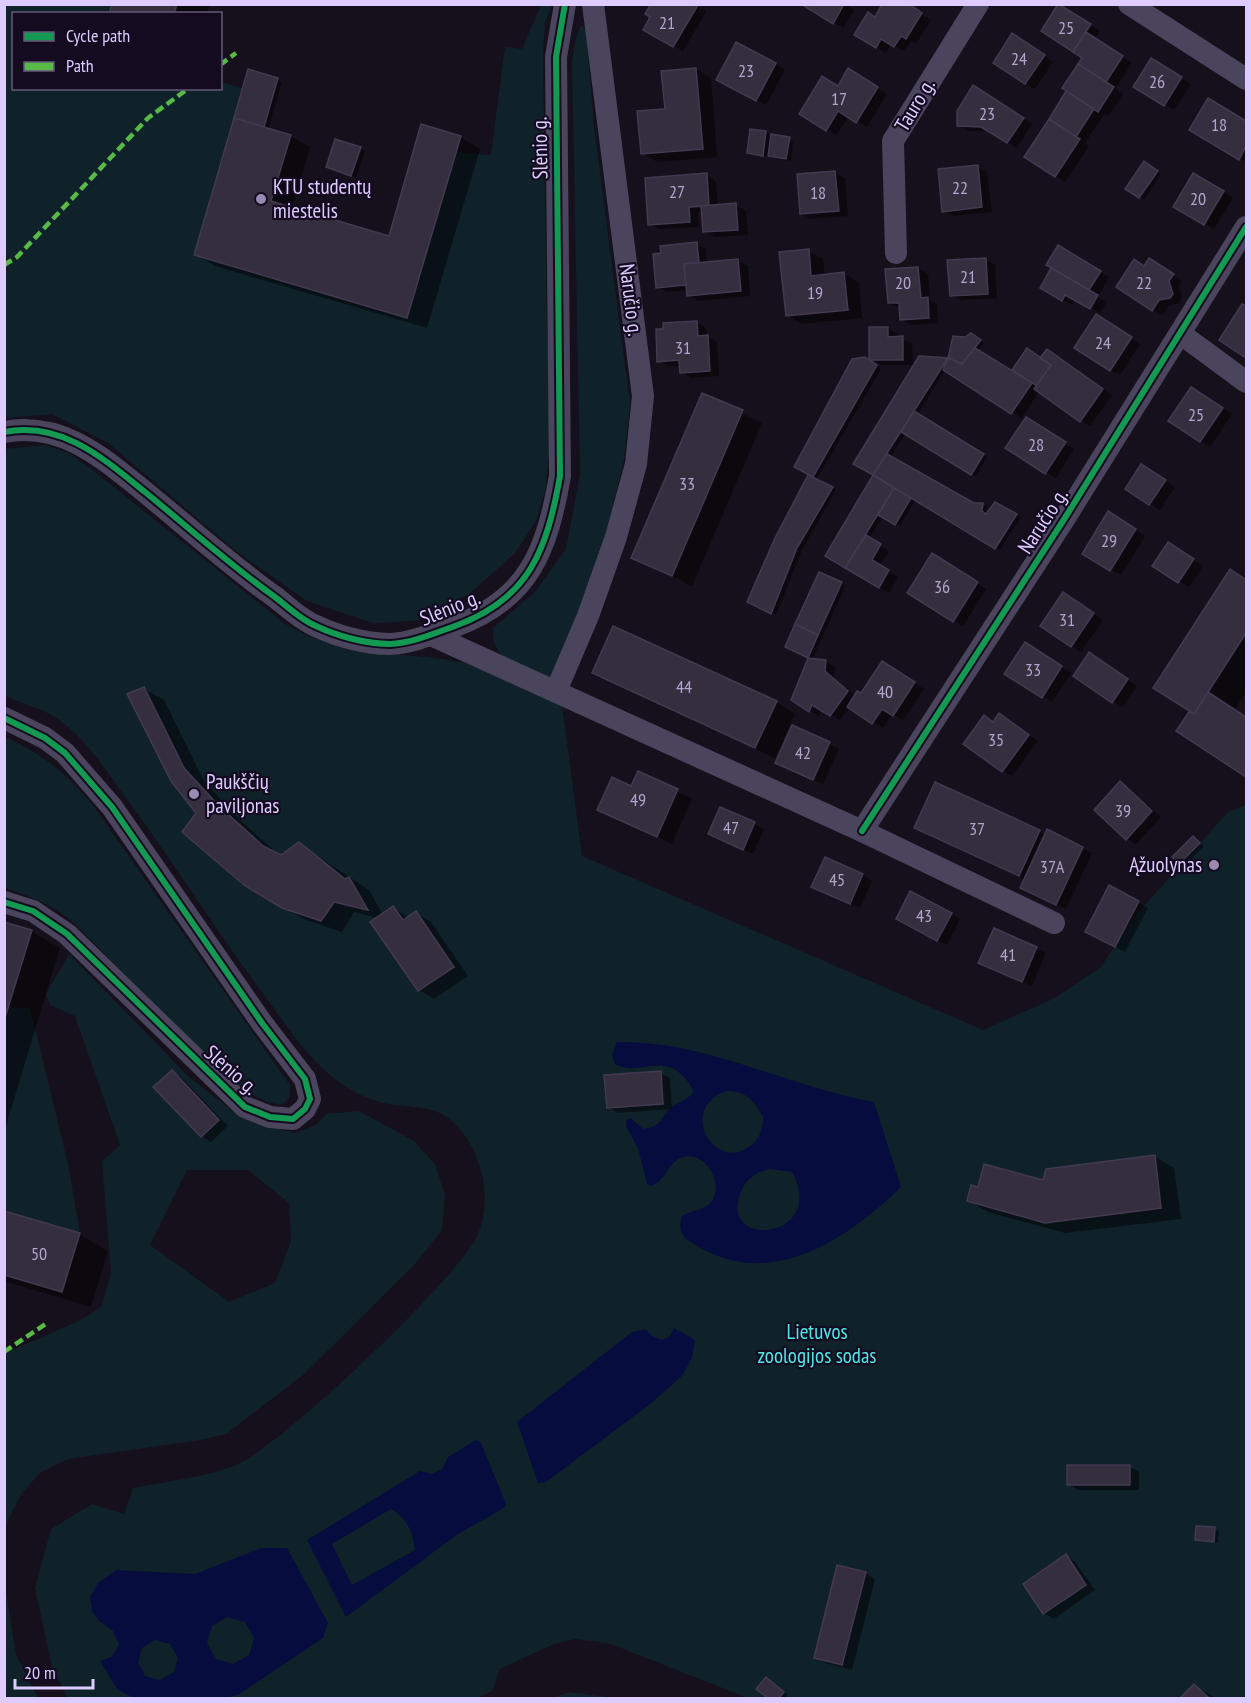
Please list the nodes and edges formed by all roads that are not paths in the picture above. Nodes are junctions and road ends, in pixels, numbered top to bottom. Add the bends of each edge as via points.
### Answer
1 (565, 4) edge
2 (593, 4) edge
3 (978, 4) edge
4 (1129, 4) edge
5 (1246, 79) edge
6 (1246, 227) edge
7 (896, 253) dead end
8 (1181, 334) junction
9 (1246, 382) edge
10 (4, 432) edge
11 (431, 634) junction
12 (556, 691) junction
13 (4, 718) edge
14 (862, 831) junction
15 (4, 902) edge
16 (1054, 923) dead end

1 - 11 street, Slėnio g. via 555,57 561,432 555,502 539,555 518,587 492,610
2 - 12 street, Naručio g. via 643,396 636,464 616,537
3 - 7 street, Tauro g. via 893,141
4 - 5 street
6 - 8 street, Naručio g.
8 - 9 street
8 - 14 street, Naručio g.
10 - 11 street, Slėnio g. via 54,433 105,459 256,584 314,626 344,637 390,644
11 - 12 street
12 - 14 street
13 - 15 street, Slėnio g. via 45,738 65,753 112,807 305,1079 310,1098 305,1109 293,1119 270,1117 245,1107 67,934 33,911
14 - 16 street

